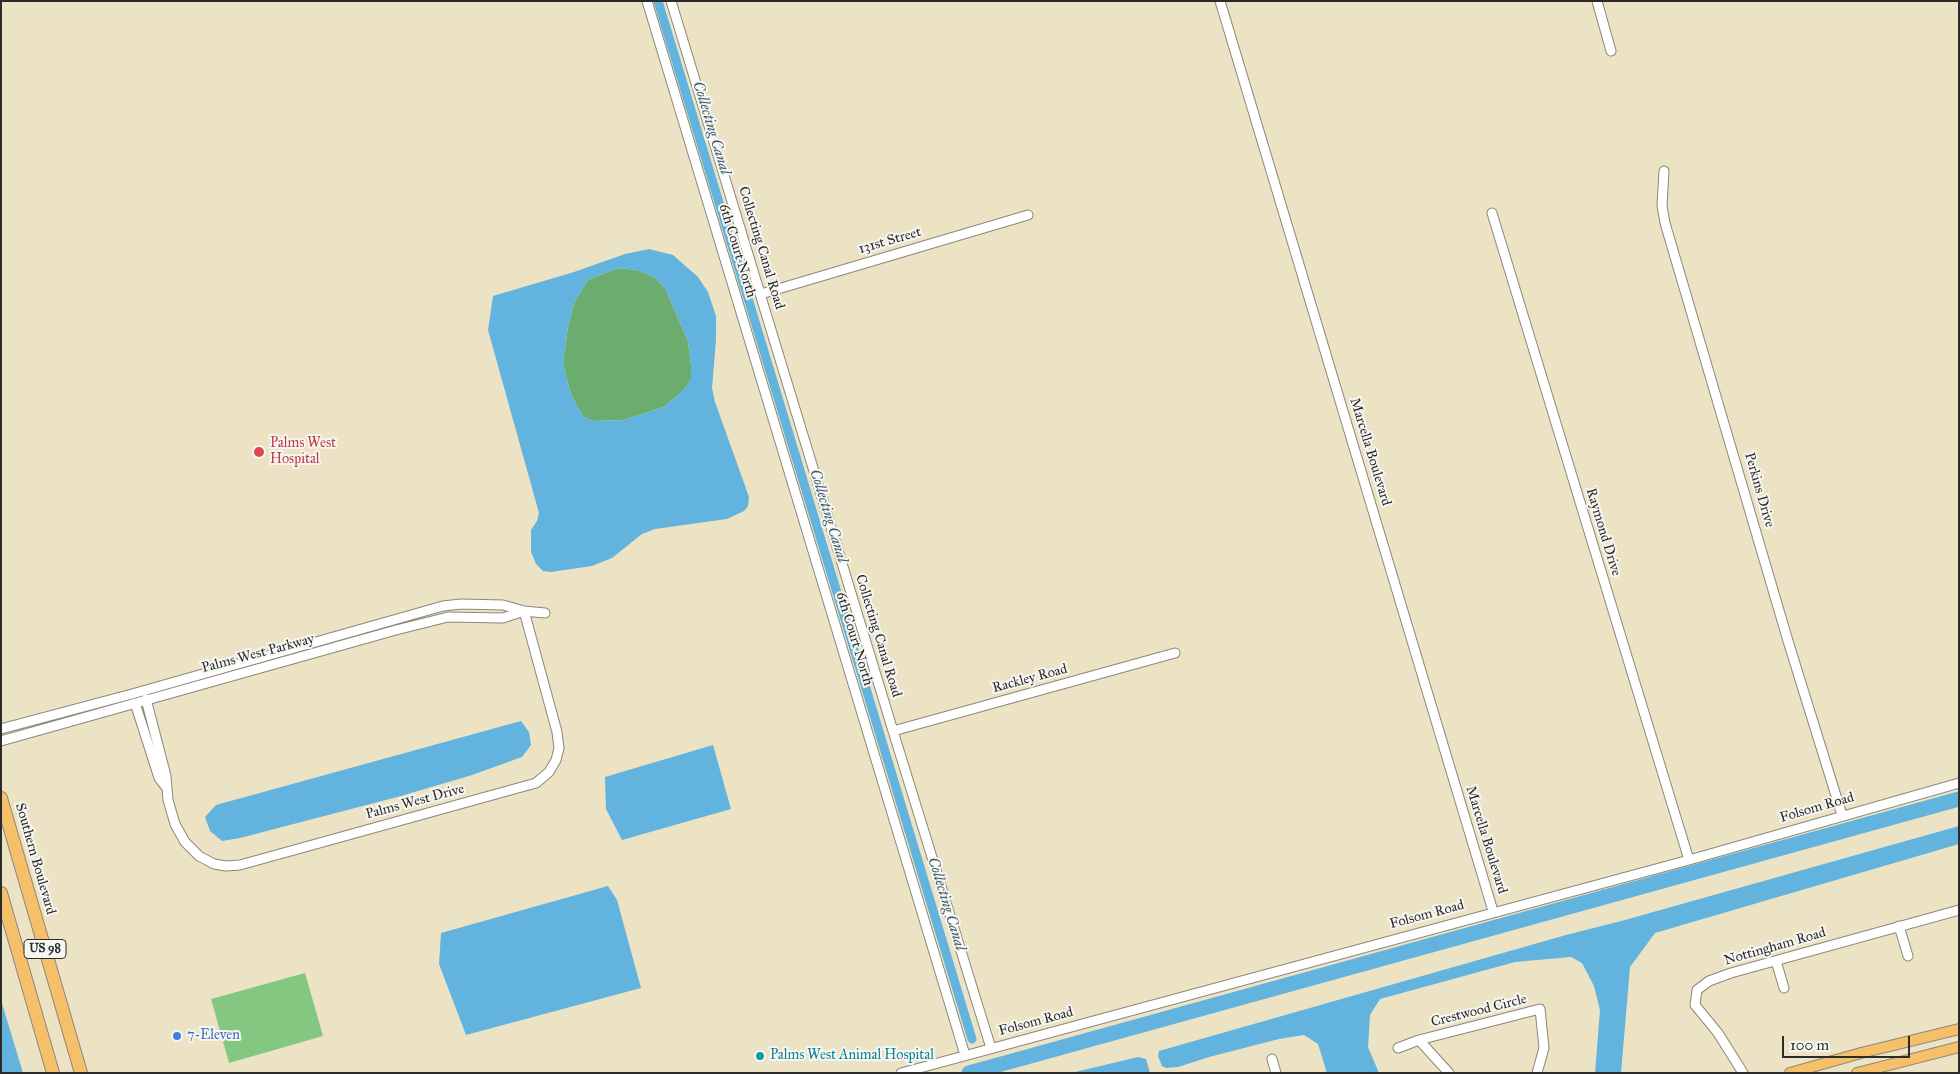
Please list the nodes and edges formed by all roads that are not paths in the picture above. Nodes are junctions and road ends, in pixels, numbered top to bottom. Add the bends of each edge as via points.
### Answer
1 (647, 1) edge
2 (671, 1) edge
3 (1220, 1) edge
4 (1597, 1) edge
5 (1611, 51) dead end
6 (1664, 171) dead end
7 (1492, 213) dead end
8 (1028, 215) dead end
9 (760, 294) junction
10 (524, 611) junction
11 (545, 613) dead end
12 (1175, 653) dead end
13 (146, 699) junction
14 (134, 702) junction
15 (1, 729) edge
16 (893, 731) junction
17 (1, 741) edge
18 (1959, 782) edge
19 (166, 787) junction
20 (1, 798) edge
21 (1842, 815) junction
22 (1689, 860) junction
23 (1, 893) edge
24 (1959, 910) edge
25 (1493, 911) junction
26 (1899, 926) junction
27 (1908, 956) dead end
28 (1776, 960) junction
29 (1784, 988) dead end
30 (1959, 1029) edge
31 (1420, 1040) junction
32 (1959, 1047) edge
33 (991, 1048) junction
34 (1398, 1048) dead end
35 (966, 1055) junction
36 (1272, 1059) dead end
37 (53, 1073) edge
38 (81, 1073) edge
39 (901, 1073) edge
40 (1276, 1073) edge
41 (1449, 1073) edge
42 (1537, 1073) edge
43 (1743, 1073) edge
44 (1790, 1073) edge
45 (1857, 1073) edge

1 - 35 street, 6th Court North
2 - 9 street, Collecting Canal Road
3 - 25 street, Marcella Boulevard
4 - 5 street
6 - 21 street, Perkins Drive via 1662,206 1665,222
7 - 22 street, Raymond Drive
8 - 9 street, 131st Street
9 - 16 street, Collecting Canal Road
10 - 11 street, Palms West Parkway
10 - 13 street, Palms West Parkway via 503,618 448,617
10 - 15 street, Palms West Parkway via 503,606 442,606
10 - 19 street, Palms West Drive via 559,748 556,760 536,783 240,865 226,866 199,856 185,842 175,824
12 - 16 street, Rackley Road
13 - 14 street, Palms West Parkway
13 - 19 street, Palms West Drive
14 - 17 street, Palms West Parkway
14 - 19 street, Palms West Drive via 159,778
16 - 33 street, Collecting Canal Road
18 - 21 street, Folsom Road
20 - 38 highway, Southern Boulevard / US 98
21 - 22 street, Folsom Road
22 - 25 street, Folsom Road
23 - 37 highway, US 98
24 - 26 street, Nottingham Road
25 - 33 street, Folsom Road
26 - 27 street
26 - 28 street, Nottingham Road
28 - 29 street
28 - 43 street, Nottingham Road via 1709,981 1697,990 1695,1005 1718,1033
30 - 44 main road
31 - 34 street, Crestwood Circle
31 - 41 street, Crestwood Circle
31 - 42 street, Crestwood Circle via 1540,1009 1544,1048
32 - 45 main road
33 - 35 street, Folsom Road
35 - 39 street, Folsom Road
36 - 40 street

